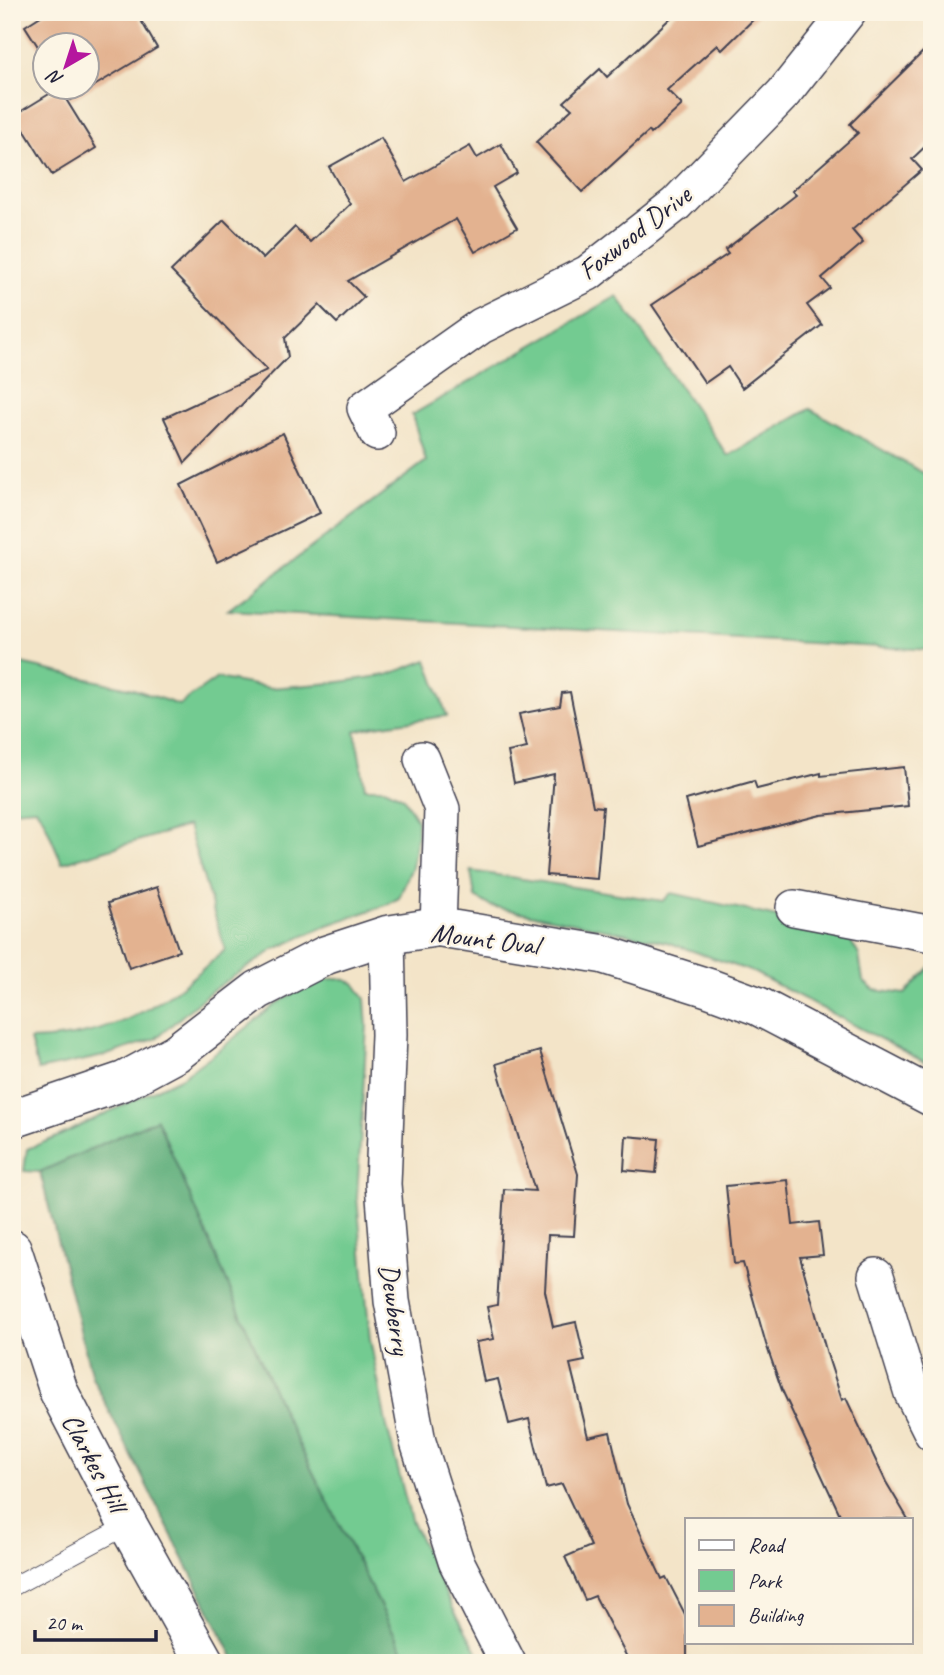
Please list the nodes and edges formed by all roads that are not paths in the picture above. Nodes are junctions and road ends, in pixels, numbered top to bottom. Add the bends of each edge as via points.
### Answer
1 (848, 12) edge
2 (377, 433) dead end
3 (422, 759) dead end
4 (794, 908) dead end
5 (438, 927) junction
6 (932, 934) edge
7 (387, 936) junction
8 (932, 1097) edge
9 (12, 1119) edge
10 (12, 1250) edge
11 (876, 1276) dead end
12 (932, 1433) edge
13 (128, 1525) junction
14 (12, 1587) edge
15 (205, 1663) edge
16 (508, 1663) edge

1 - 2 street, Foxwood Drive via 783,94 676,204 588,273 481,326 365,408
3 - 5 street via 442,809
4 - 6 street
5 - 7 street, Mount Oval
5 - 8 street, Mount Oval via 601,954 709,988 758,1006
7 - 9 street, Mount Oval via 326,955 258,990 176,1053 124,1081
7 - 16 street, Dewberry via 389,1035 383,1184 392,1301 418,1442 456,1561
10 - 13 street, Clarkes Hill via 59,1392
11 - 12 street via 912,1393
13 - 14 lane
13 - 15 street, Clarkes Hill

